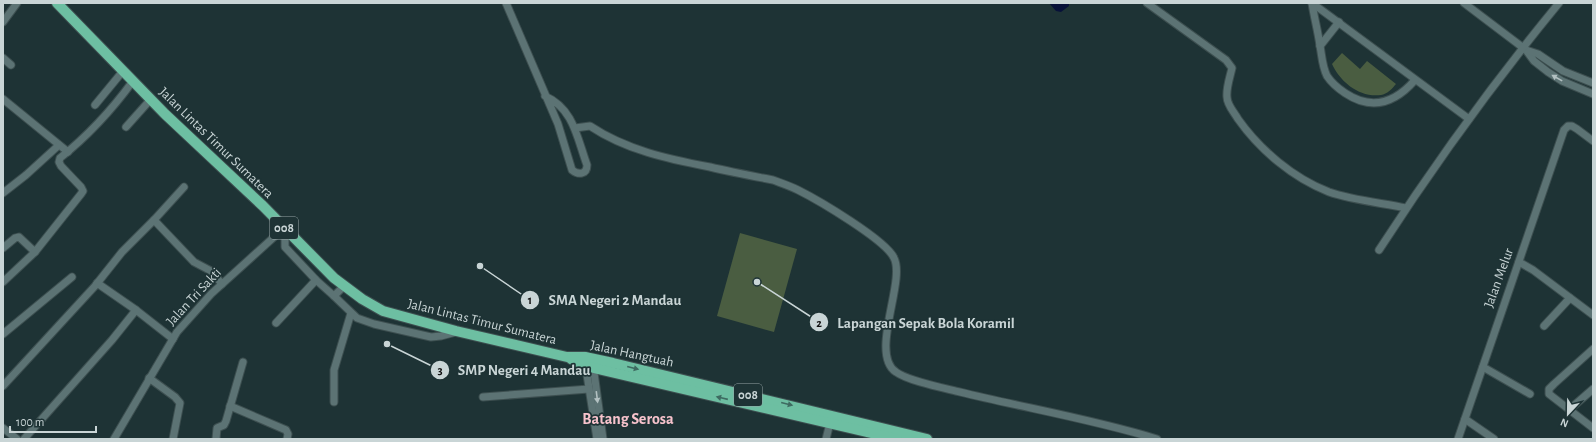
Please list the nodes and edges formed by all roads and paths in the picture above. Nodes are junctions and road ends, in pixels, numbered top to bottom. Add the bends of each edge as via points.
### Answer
1 (17, 3) edge
2 (57, 3) edge
3 (506, 3) edge
4 (1147, 3) edge
5 (1312, 3) edge
6 (1464, 3) edge
7 (1559, 3) edge
8 (3, 22) edge
9 (1339, 22) junction
10 (1320, 46) junction
11 (1524, 49) junction
12 (3, 58) edge
13 (11, 65) dead end
14 (123, 71) junction
15 (1415, 80) junction
16 (132, 81) junction
17 (1593, 83) edge
18 (1593, 94) edge
19 (546, 96) junction
20 (3, 99) edge
21 (151, 99) junction
22 (95, 105) dead end
23 (1469, 119) junction
24 (126, 127) dead end
25 (575, 128) junction
26 (1593, 141) edge
27 (59, 145) junction
28 (68, 152) junction
29 (184, 187) dead end
30 (3, 193) edge
31 (1406, 208) junction
32 (154, 220) junction
33 (286, 230) junction
34 (3, 248) edge
35 (1379, 250) dead end
36 (35, 252) junction
37 (1519, 262) junction
38 (72, 277) dead end
39 (316, 280) junction
40 (3, 282) edge
41 (97, 283) junction
42 (222, 284) junction
43 (344, 286) junction
44 (334, 296) junction
45 (1570, 298) junction
46 (136, 310) junction
47 (351, 313) junction
48 (1593, 315) edge
49 (276, 323) dead end
50 (1544, 326) dead end
51 (456, 332) junction
52 (3, 334) edge
53 (173, 339) junction
54 (1593, 349) edge
55 (568, 357) joint
56 (243, 362) dead end
57 (589, 362) junction
58 (1483, 367) junction
59 (149, 378) junction
60 (3, 386) edge
61 (1593, 389) edge
62 (589, 390) junction
63 (1530, 394) dead end
64 (483, 397) dead end
65 (334, 402) dead end
66 (761, 403) junction
67 (230, 406) junction
68 (1570, 409) junction
69 (1465, 419) junction
70 (830, 423) junction
71 (3, 428) edge
72 (1593, 428) edge
73 (17, 439) edge
74 (24, 439) edge
75 (114, 439) edge
76 (173, 439) edge
77 (216, 439) edge
78 (287, 439) edge
79 (597, 439) edge
80 (603, 439) edge
81 (826, 439) edge
82 (897, 439) edge
83 (927, 439) edge
84 (1157, 439) edge
85 (1458, 439) edge
86 (1494, 439) edge

1 - 8 street
2 - 14 highway, Jalan Lintas Timur Sumatera / 008
3 - 19 street
4 - 31 street via 1226,60 1232,68 1227,97 1232,110 1246,131 1285,167 1300,178 1329,191
5 - 9 street
5 - 10 street
6 - 11 street
7 - 11 street
9 - 10 street
9 - 15 street
10 - 15 street via 1328,76 1339,89 1354,99 1368,103 1384,102 1396,98
11 - 17 street via 1538,54 1563,71
18 -> 11 street via 1553,76
11 - 23 street
12 - 13 street
14 - 16 highway, Jalan Lintas Timur Sumatera / 008
14 - 22 street
15 - 23 street
16 - 21 highway, Jalan Lintas Timur Sumatera / 008
16 - 28 street via 86,137
19 - 25 street via 566,110
19 - 25 street via 558,124 572,170 581,174 587,169 587,165
20 - 27 street
21 - 24 street
21 - 33 highway, Jalan Lintas Timur Sumatera / 008
23 - 31 street
25 - 84 street via 590,126 627,146 674,160 773,180 812,197 872,236 892,254 896,265 887,325 887,352 891,367 896,372 928,384
26 - 37 street, Jalan Melur via 1572,126 1564,130
27 - 28 street
27 - 30 street
28 - 36 street via 59,162 83,191
29 - 32 street
31 - 35 street
32 - 41 street via 122,252
32 - 42 street via 194,262 210,271
33 - 39 street via 285,247
33 - 42 street, Jalan Tri Sakti
33 - 43 highway, Jalan Lintas Timur Sumatera / 008
34 - 36 street via 19,237
36 - 40 street
37 - 45 street
37 - 58 street, Jalan Melur
38 - 52 street
39 - 44 street
39 - 49 street
41 - 46 street
41 - 60 street
42 - 53 street, Jalan Tri Sakti via 196,310
43 - 44 street
43 - 51 highway, Jalan Lintas Timur Sumatera / 008 via 383,311
44 - 47 street
45 - 48 street
45 - 50 street
46 - 53 street
46 - 74 street
47 - 51 street via 374,324 431,337
47 - 65 street via 334,370
51 - 55 highway, Jalan Lintas Timur Sumatera / 008
53 - 59 street, Jalan Tri Sakti
54 - 68 street via 1549,389 1552,398
55 - 57 highway, Jalan Hangtuah / 008
56 - 67 street
57 - 62 street
57 - 66 highway, Jalan Hangtuah / 008
57 -> 80 street
58 - 63 street
58 - 69 street, Jalan Melur
59 - 75 street, Jalan Tri Sakti
59 - 76 street via 175,396 180,403
61 - 68 street
62 - 64 street
62 - 79 street
66 - 70 highway, Jalan Hangtuah / 008
66 -> 83 highway, Jalan Hangtuah / 008
67 - 77 street via 225,424 216,428
67 - 78 street via 286,430
68 - 72 street
69 - 85 street, Jalan Melur
69 - 86 street
70 - 81 street
70 - 82 highway, Jalan Hangtuah / 008
71 - 73 street

